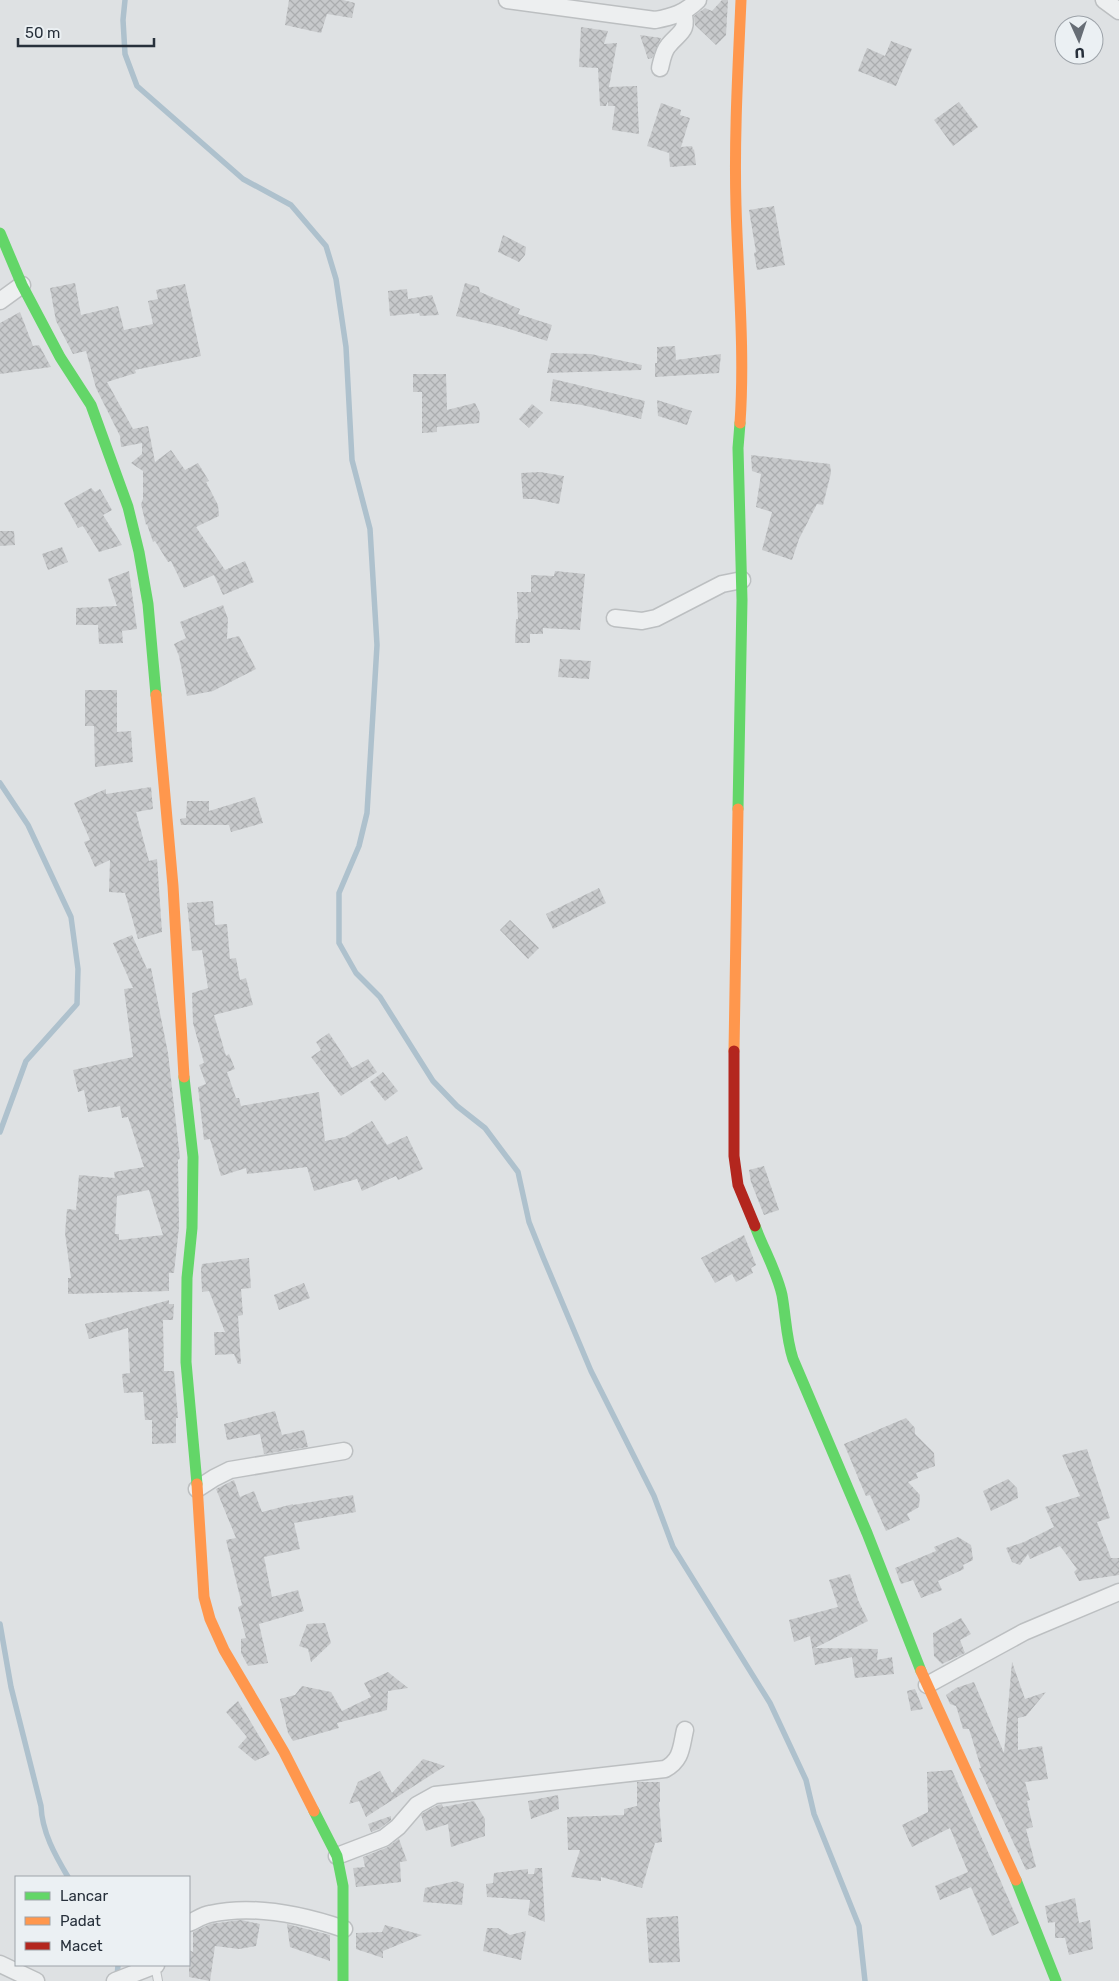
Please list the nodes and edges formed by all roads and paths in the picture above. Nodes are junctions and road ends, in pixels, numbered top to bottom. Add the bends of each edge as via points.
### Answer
1 (507, 0) edge
2 (698, 0) edge
3 (741, 0) edge
4 (1104, 0) edge
5 (532, 2) edge
6 (1119, 11) edge
7 (683, 12) junction
8 (660, 68) dead end
9 (0, 233) edge
10 (22, 285) junction
11 (0, 301) edge
12 (742, 580) junction
13 (615, 618) dead end
14 (344, 1451) dead end
15 (197, 1489) junction
16 (1119, 1592) edge
17 (927, 1685) junction
18 (685, 1730) dead end
19 (337, 1856) junction
20 (190, 1923) edge
21 (344, 1929) junction
22 (0, 1964) edge
23 (153, 1966) edge
24 (155, 1966) edge
25 (117, 1979) edge
26 (36, 1981) edge
27 (158, 1981) edge
28 (343, 1981) edge
29 (1056, 1981) edge

1 - 5 street
2 - 7 street
3 - 12 street via 736,118
4 - 6 street
5 - 7 street via 655,20
7 - 8 street via 684,29 668,46
9 - 10 street
10 - 11 street
10 - 15 street via 60,357 91,405 128,507 148,604 173,886 182,1061 193,1157 186,1362
12 - 13 street via 722,584 656,618 642,621
12 - 17 street via 735,943 735,1173 780,1292 790,1350
14 - 15 street via 230,1470
15 - 19 street via 204,1597 210,1619
16 - 17 street via 1024,1632
17 - 29 street via 1020,1889
18 - 19 street via 675,1764 665,1769 434,1795 417,1805 384,1838
19 - 21 street via 343,1886
20 - 21 street via 208,1914 235,1910 319,1920
21 - 28 street
22 - 26 street
23 - 25 street
24 - 27 lane

